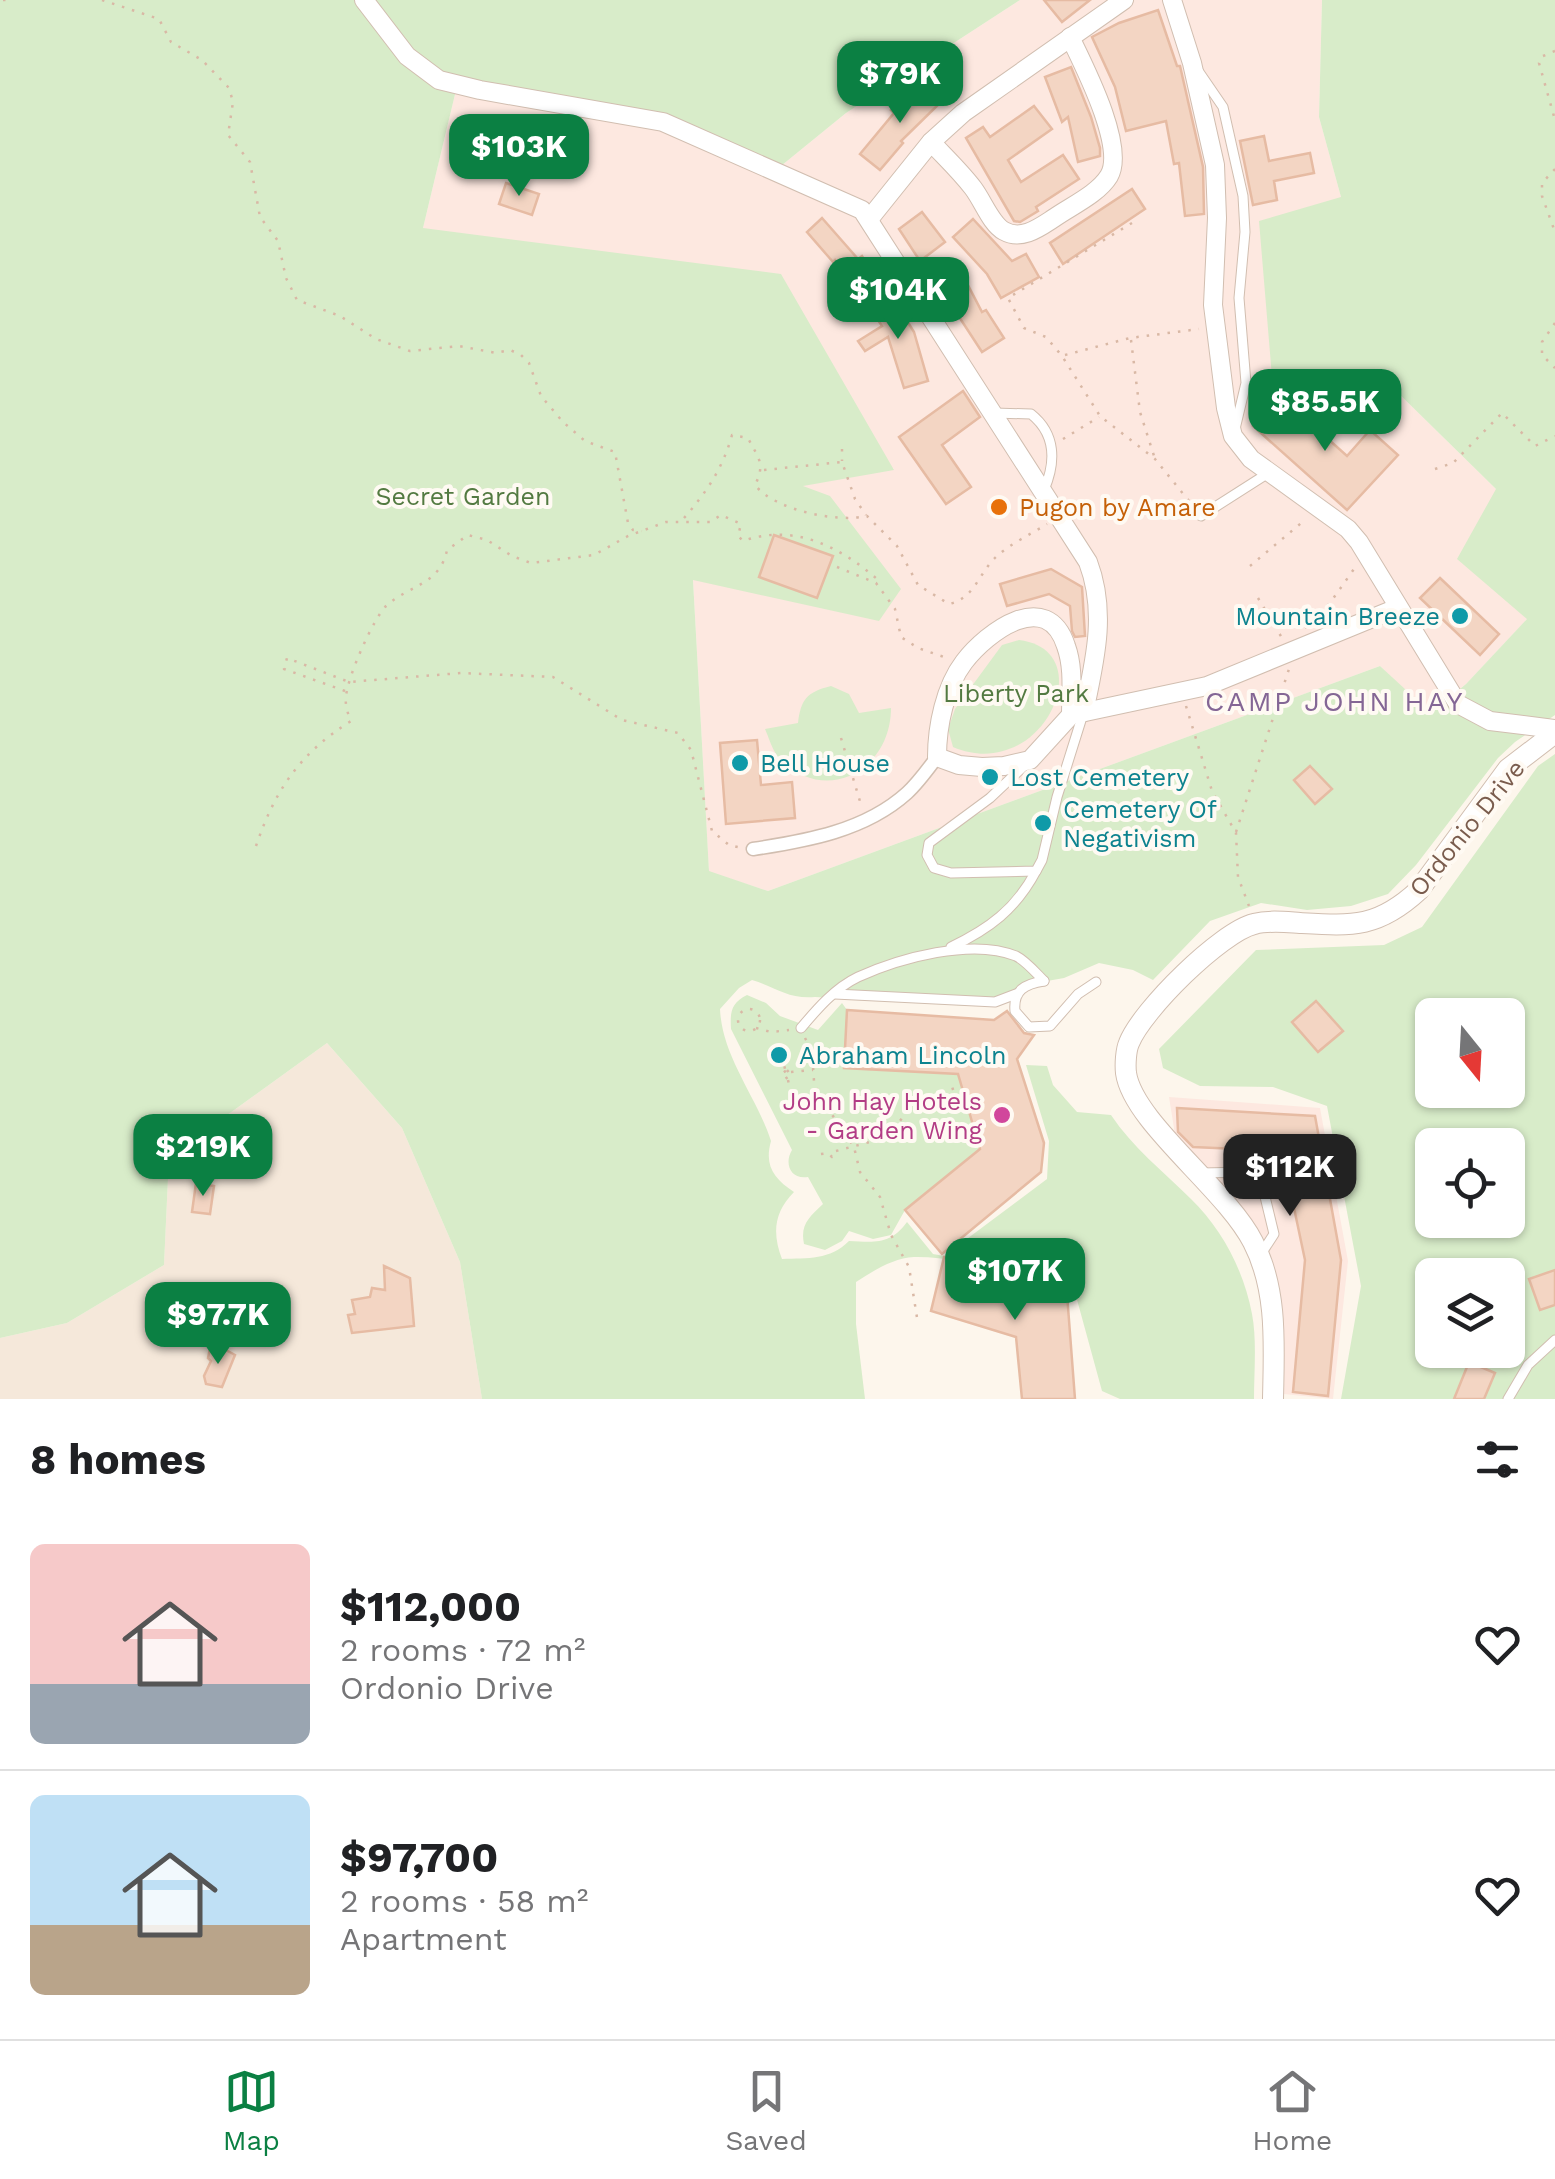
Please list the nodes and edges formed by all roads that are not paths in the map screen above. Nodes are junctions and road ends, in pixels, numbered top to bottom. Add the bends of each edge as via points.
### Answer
1 (364, 0) edge
2 (1124, 0) edge
3 (1172, 0) edge
4 (1070, 37) junction
5 (1192, 64) junction
6 (931, 142) junction
7 (870, 218) junction
8 (994, 413) junction
9 (1233, 436) junction
10 (1270, 472) junction
11 (1044, 490) junction
12 (1202, 516) road end
13 (1397, 608) junction
14 (1077, 713) junction
15 (1550, 735) edge
16 (938, 757) junction
17 (1030, 760) junction
18 (752, 849) road end
19 (1036, 871) junction
20 (947, 949) junction
21 (1096, 982) dead end
22 (834, 994) junction
23 (1015, 998) junction
24 (801, 1028) road end
25 (1200, 1173) junction
26 (1259, 1256) junction
27 (1555, 1340) edge
28 (1273, 1399) edge
29 (1508, 1399) edge

1 - 7 street via 407,56 439,80 662,122
2 - 4 street
3 - 5 street
4 - 6 street
4 - 6 street via 1112,147 1110,174 1100,186 1035,230 1011,234
5 - 9 street via 1218,192 1212,286
5 - 9 lane via 1223,107 1244,196 1239,298 1246,383
6 - 7 street
7 - 8 street
8 - 11 street
8 - 11 lane via 1030,414 1043,426 1052,445
9 - 10 street, Ordonio Drive
10 - 12 lane
10 - 13 street, Ordonio Drive via 1348,529
11 - 14 street via 1088,562 1099,599 1097,646
13 - 14 street via 1207,686
13 - 15 street, Ordonio Drive via 1458,704 1474,716
14 - 16 street via 1061,634 1028,618 1002,625 962,664 942,713
14 - 17 street
14 - 19 lane
15 - 25 street, Ordonio Drive via 1508,769 1419,890 1386,916 1351,925 1255,923 1218,942 1145,1017 1128,1044 1126,1070 1139,1107
16 - 17 street via 982,767
16 - 18 street via 908,793 865,820 804,841
17 - 19 lane via 926,848 939,871
19 - 20 lane via 1004,917
20 - 22 lane via 857,978
20 - 23 lane via 982,947 1019,957 1044,982 1024,986
21 - 23 lane via 1044,1028 1022,1023
22 - 23 lane
22 - 24 lane
25 - 26 street, Ordonio Drive via 1239,1219
25 - 26 lane via 1260,1176 1274,1234
26 - 28 street, Ordonio Drive via 1273,1324
27 - 29 lane via 1528,1365

